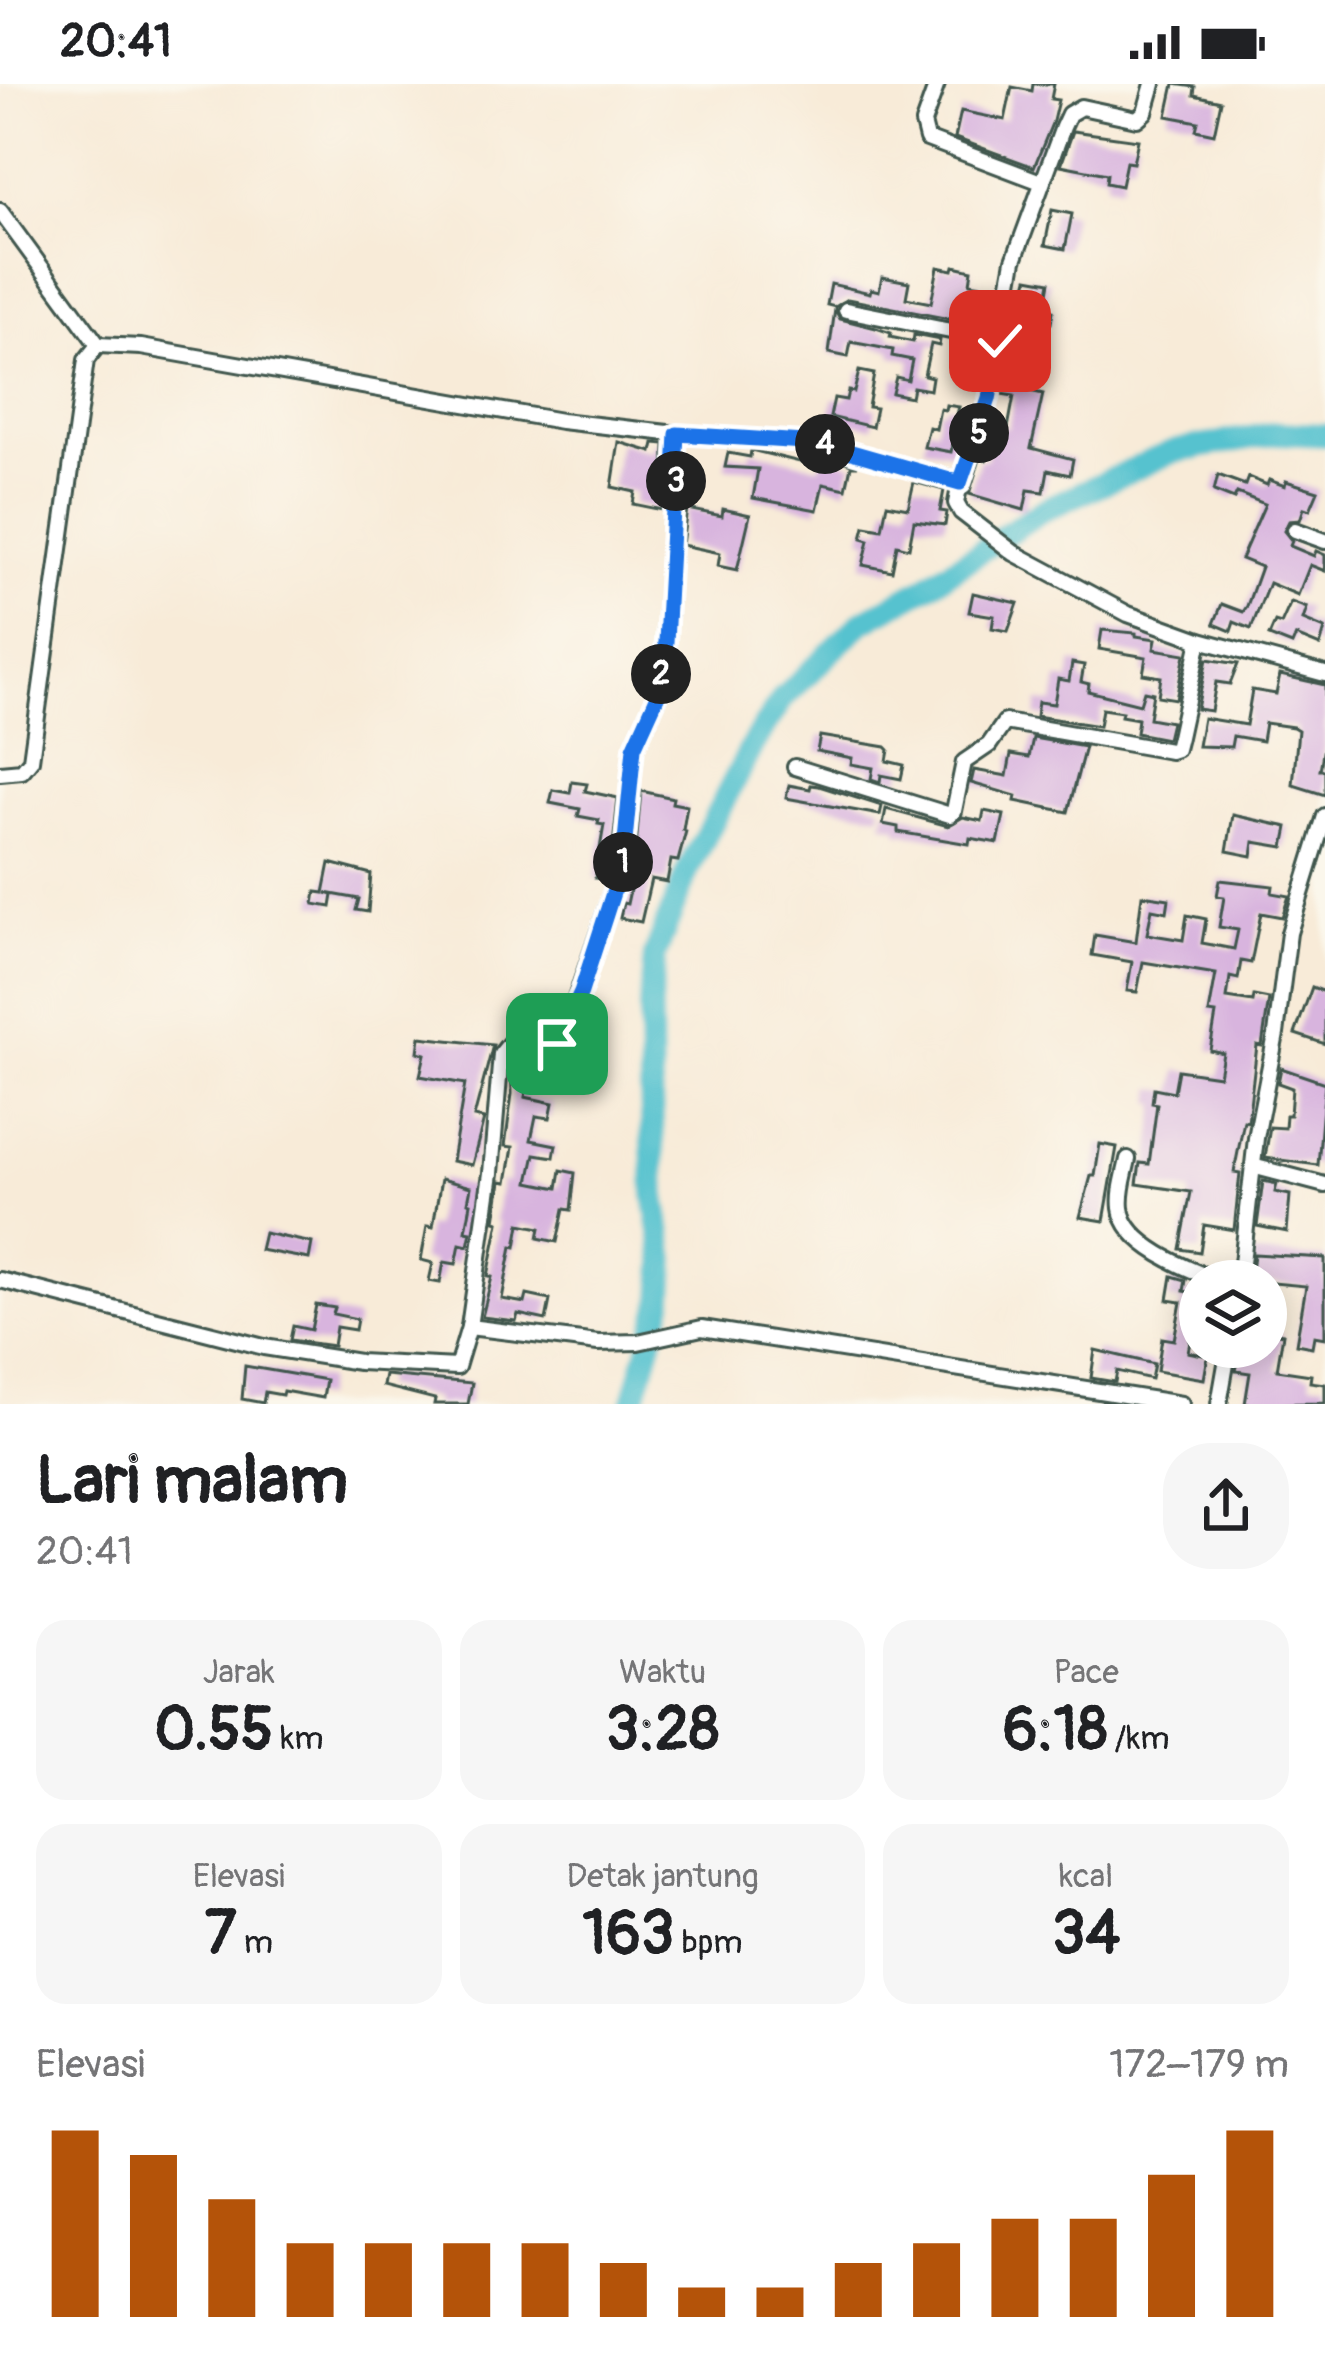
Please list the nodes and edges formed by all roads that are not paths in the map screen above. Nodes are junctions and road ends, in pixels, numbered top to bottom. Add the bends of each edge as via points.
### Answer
1 (937, 84) edge
2 (1153, 84) edge
3 (1041, 182) junction
4 (0, 211) edge
5 (846, 310) dead end
6 (1000, 341) junction
7 (98, 344) junction
8 (677, 434) junction
9 (960, 483) junction
10 (1295, 530) dead end
11 (1325, 541) edge
12 (1200, 640) junction
13 (1325, 674) edge
14 (795, 767) dead end
15 (0, 772) edge
16 (1325, 816) edge
17 (1128, 1159) dead end
18 (1256, 1167) junction
19 (1325, 1185) edge
20 (1243, 1260) edge
21 (1179, 1262) edge
22 (0, 1280) edge
23 (469, 1328) junction
24 (1225, 1368) edge
25 (1181, 1404) edge
26 (1219, 1404) edge

1 - 3 street via 923,123 927,139
2 - 3 street via 1137,119 1089,106 1070,114
3 - 6 street via 1014,260
4 - 7 street
5 - 6 street
6 - 9 street
7 - 8 street
7 - 15 street via 86,360 31,760 22,771
8 - 9 street via 820,443
8 - 23 street via 666,642 658,695 634,748 623,862 560,1042 514,1042 501,1054
9 - 12 street via 957,508 1014,553 1128,614
10 - 11 street
12 - 13 street
12 - 14 street via 1170,751 1005,722 964,762 950,814
16 - 18 street via 1288,933
17 - 21 street via 1120,1194 1129,1231
18 - 19 street
18 - 20 street
22 - 23 street via 264,1347 359,1362 457,1367
23 - 25 street via 598,1343 702,1328
24 - 26 street

